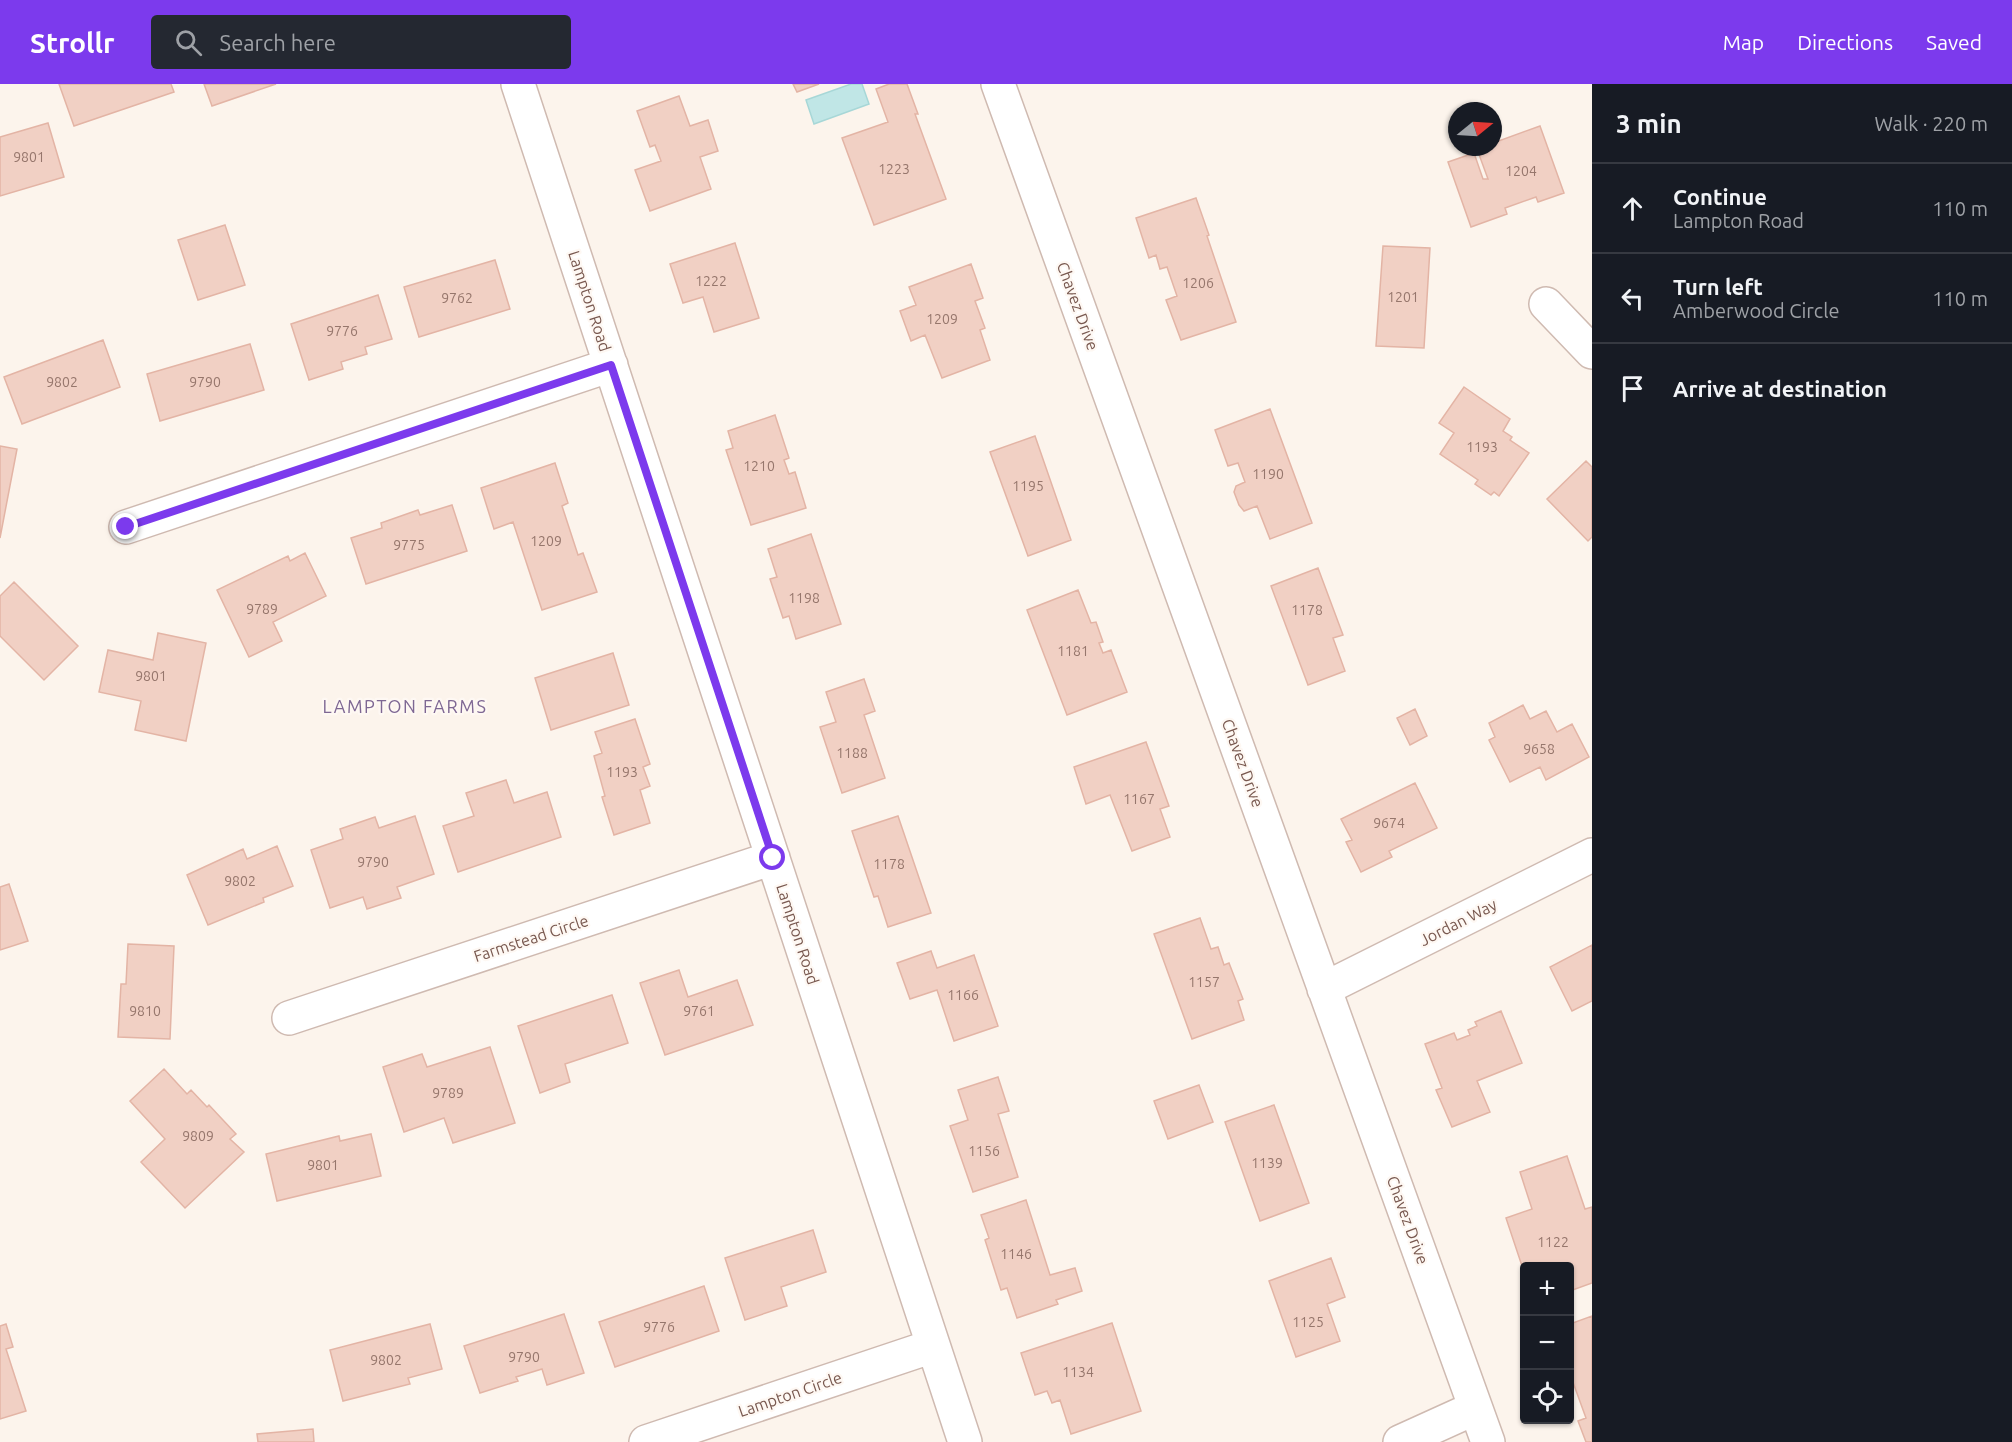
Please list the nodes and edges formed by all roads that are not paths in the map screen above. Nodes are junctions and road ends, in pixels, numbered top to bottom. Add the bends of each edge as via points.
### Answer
1 (518, 84) edge
2 (998, 84) edge
3 (1546, 304) dead end
4 (1592, 352) edge
5 (611, 365) junction
6 (126, 527) dead end
7 (1592, 855) edge
8 (773, 858) junction
9 (1324, 989) junction
10 (288, 1018) dead end
11 (933, 1346) junction
12 (1475, 1408) junction
13 (646, 1442) edge
14 (965, 1442) edge
15 (1400, 1442) edge
16 (1488, 1442) edge

1 - 5 street, Lampton Road
2 - 9 street, Chavez Drive
3 - 4 street
5 - 6 street
5 - 8 street, Lampton Road
7 - 9 street, Jordan Way
8 - 10 street, Farmstead Circle
8 - 11 street, Lampton Road
9 - 12 street, Chavez Drive
11 - 13 street, Lampton Circle
11 - 14 street, Lampton Road
12 - 15 street
12 - 16 street, Chavez Drive

